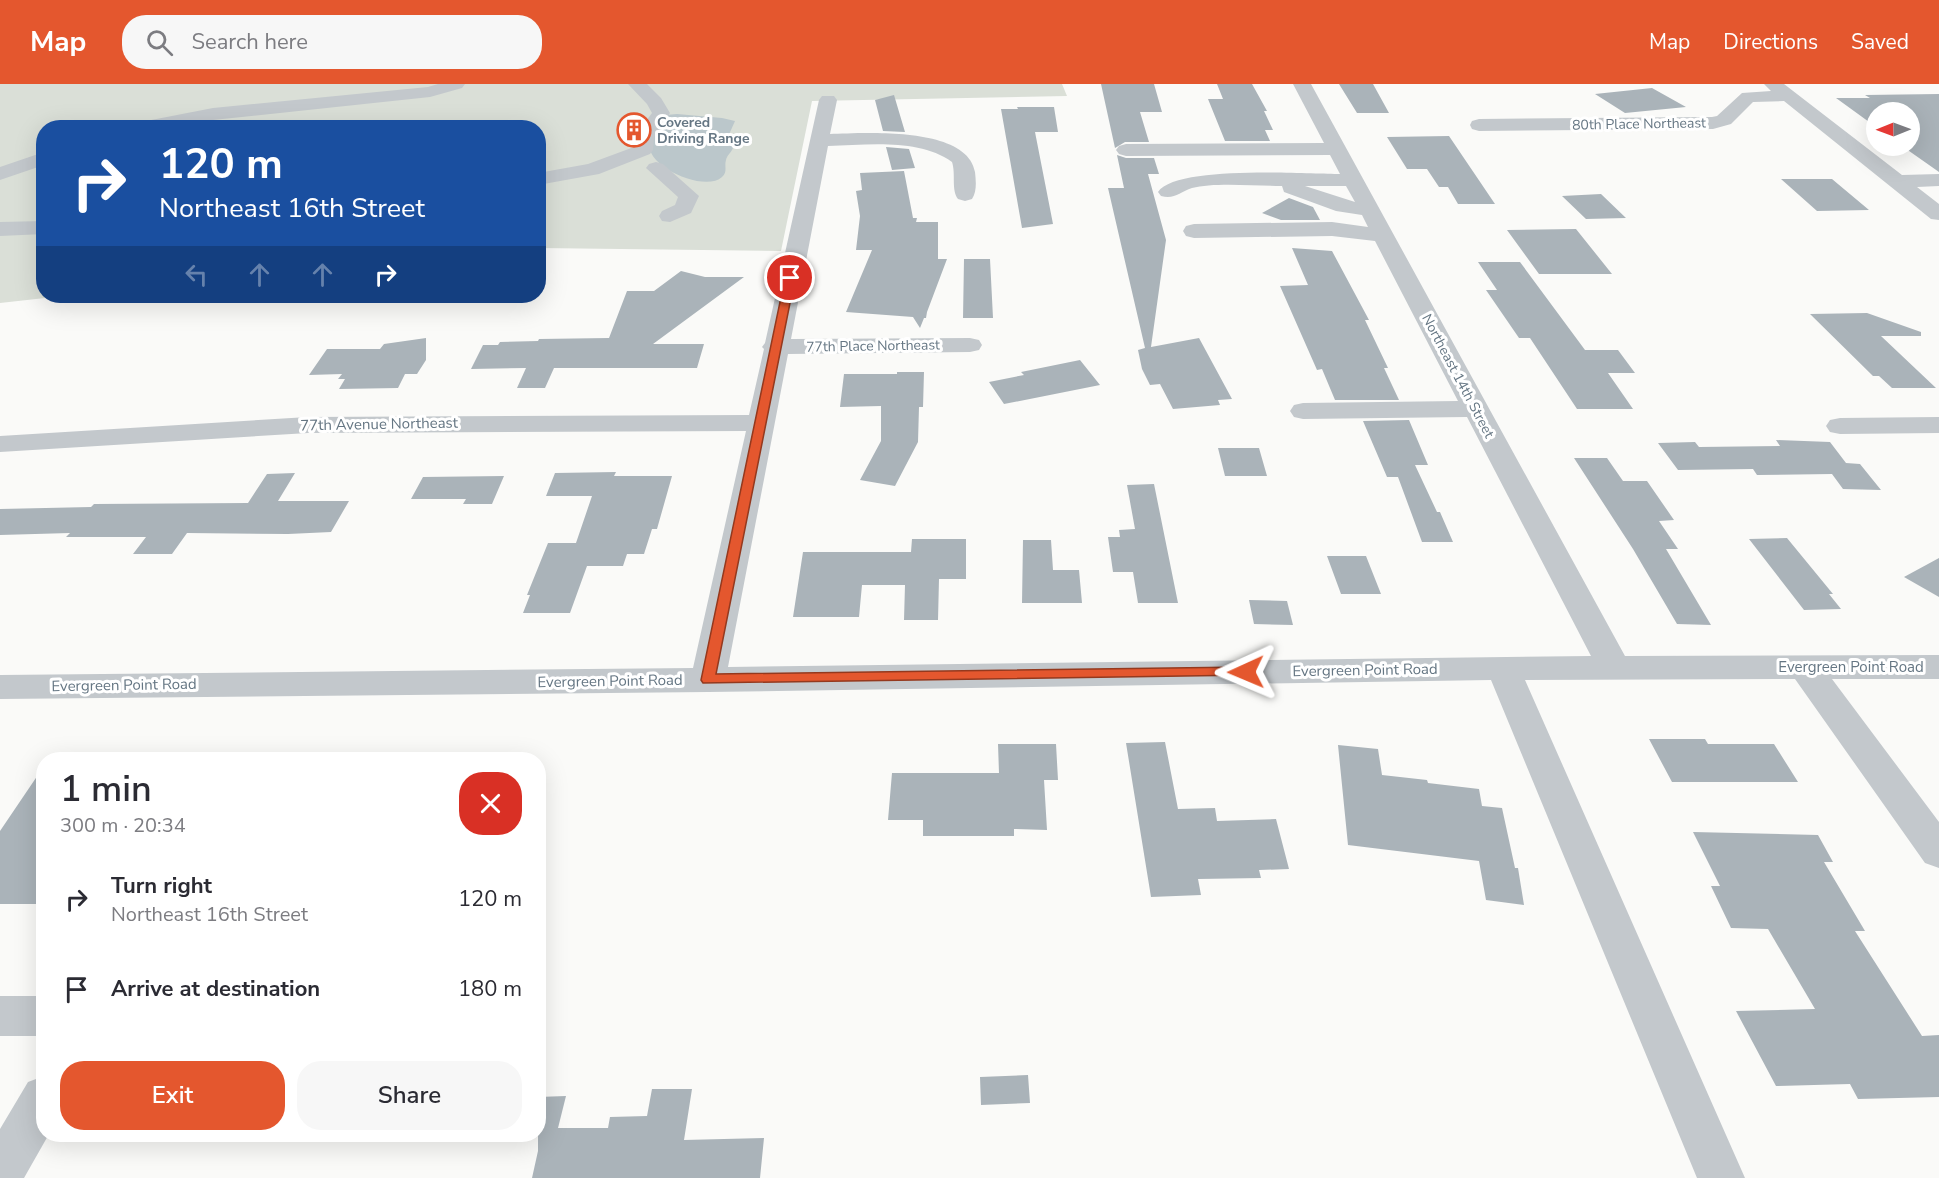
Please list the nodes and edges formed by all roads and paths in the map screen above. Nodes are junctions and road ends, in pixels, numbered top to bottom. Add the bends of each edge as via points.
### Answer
1 (456, 84) edge
2 (637, 84) edge
3 (1302, 84) edge
4 (1780, 90) edge
5 (828, 100) dead end
6 (182, 120) edge
7 (1479, 125) dead end
8 (819, 140) junction
9 (1337, 149) junction
10 (643, 150) junction
11 (1126, 150) dead end
12 (36, 161) edge
13 (621, 162) junction
14 (656, 168) junction
15 (0, 174) edge
16 (546, 178) edge
17 (1273, 180) junction
18 (1354, 180) junction
19 (1939, 180) edge
20 (1896, 181) junction
21 (1168, 192) dead end
22 (965, 195) dead end
23 (1370, 210) junction
24 (1939, 214) edge
25 (670, 216) dead end
26 (36, 227) edge
27 (0, 229) edge
28 (1194, 231) dead end
29 (1383, 235) junction
30 (970, 345) dead end
31 (775, 347) junction
32 (1476, 409) junction
33 (1303, 411) dead end
34 (760, 423) junction
35 (1939, 425) edge
36 (1840, 426) dead end
37 (0, 444) edge
38 (1614, 667) junction
39 (1804, 667) junction
40 (1939, 667) edge
41 (1503, 668) junction
42 (708, 680) junction
43 (0, 687) edge
44 (1939, 852) edge
45 (0, 1016) edge
46 (36, 1016) edge
47 (36, 1112) edge
48 (0, 1174) edge
49 (1721, 1178) edge

1 - 6 street via 430,92
2 - 10 street via 661,113 644,138
3 - 9 street, Northeast 14th Street
4 - 7 street, 80th Place Northeast via 1748,97 1724,120 1713,123
4 - 20 street
5 - 8 street
8 - 22 street via 906,141 945,150 959,157 964,166
8 - 31 street
9 - 11 street
9 - 18 street, Northeast 14th Street
10 - 13 street
10 - 14 street
12 - 15 street
13 - 14 street
13 - 16 street via 584,173
14 - 25 street via 689,196 684,209
17 - 18 street
17 - 21 street via 1208,180 1187,183
17 - 23 street via 1343,207
18 - 23 street, Northeast 14th Street
19 - 20 street
20 - 24 street
23 - 29 street, Northeast 14th Street
26 - 27 street
28 - 29 street via 1332,229
29 - 32 street, Northeast 14th Street
30 - 31 street, 77th Place Northeast
31 - 34 street
32 - 33 street
32 - 38 street, Northeast 14th Street
34 - 37 street, 77th Avenue Northeast via 308,425
34 - 42 street
35 - 36 street
38 - 39 street, Evergreen Point Road
38 - 41 street, Evergreen Point Road
39 - 40 street, Evergreen Point Road
39 - 44 street
41 - 42 street, Evergreen Point Road
41 - 49 street
42 - 43 street, Evergreen Point Road
45 - 46 street
47 - 48 street

